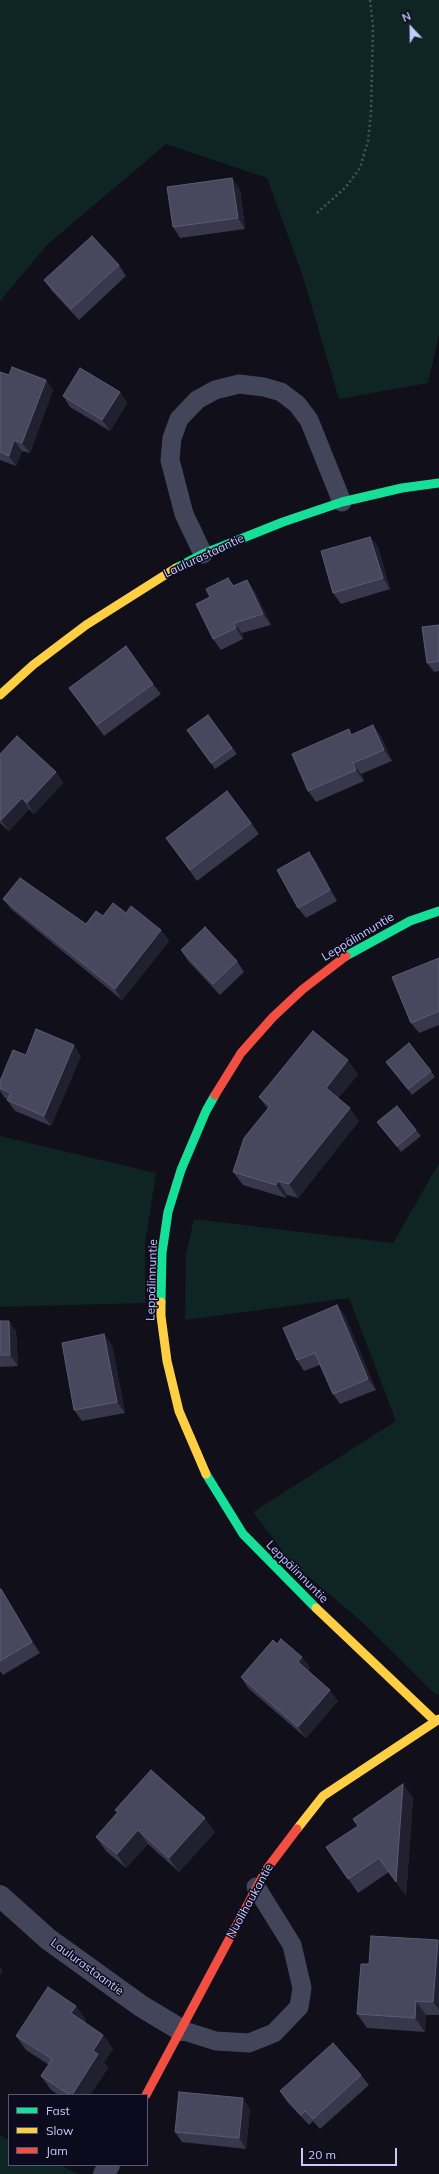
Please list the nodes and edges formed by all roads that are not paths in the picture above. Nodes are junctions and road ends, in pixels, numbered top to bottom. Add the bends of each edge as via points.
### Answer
1 (439, 482) edge
2 (342, 502) junction
3 (203, 554) junction
4 (0, 695) edge
5 (439, 911) edge
6 (437, 1720) edge
7 (256, 1887) junction
8 (0, 1896) edge
9 (181, 2030) junction
10 (147, 2094) edge

1 - 2 street, Laulurastaantie
2 - 3 street, Laulurastaantie
2 - 3 lane via 309,420 297,404 281,392 264,387 238,384 215,390 197,400 179,419 172,438 170,460 184,514
3 - 4 street, Laulurastaantie via 163,576 93,621 33,665
5 - 6 street, Leppälinnuntie via 410,921 338,961 273,1017 241,1053 206,1111 179,1177 168,1212 162,1253 161,1316 167,1361 179,1411 206,1475 243,1534 301,1594
6 - 7 street, Nuolihaukantie via 323,1796 266,1870
7 - 9 street, Nuolihaukantie
7 - 9 lane via 292,1945 302,1988 299,2007 274,2033 249,2043 216,2040
8 - 9 street, Laulurastaantie via 48,1939 141,2006
9 - 10 street, Nuolihaukantie

